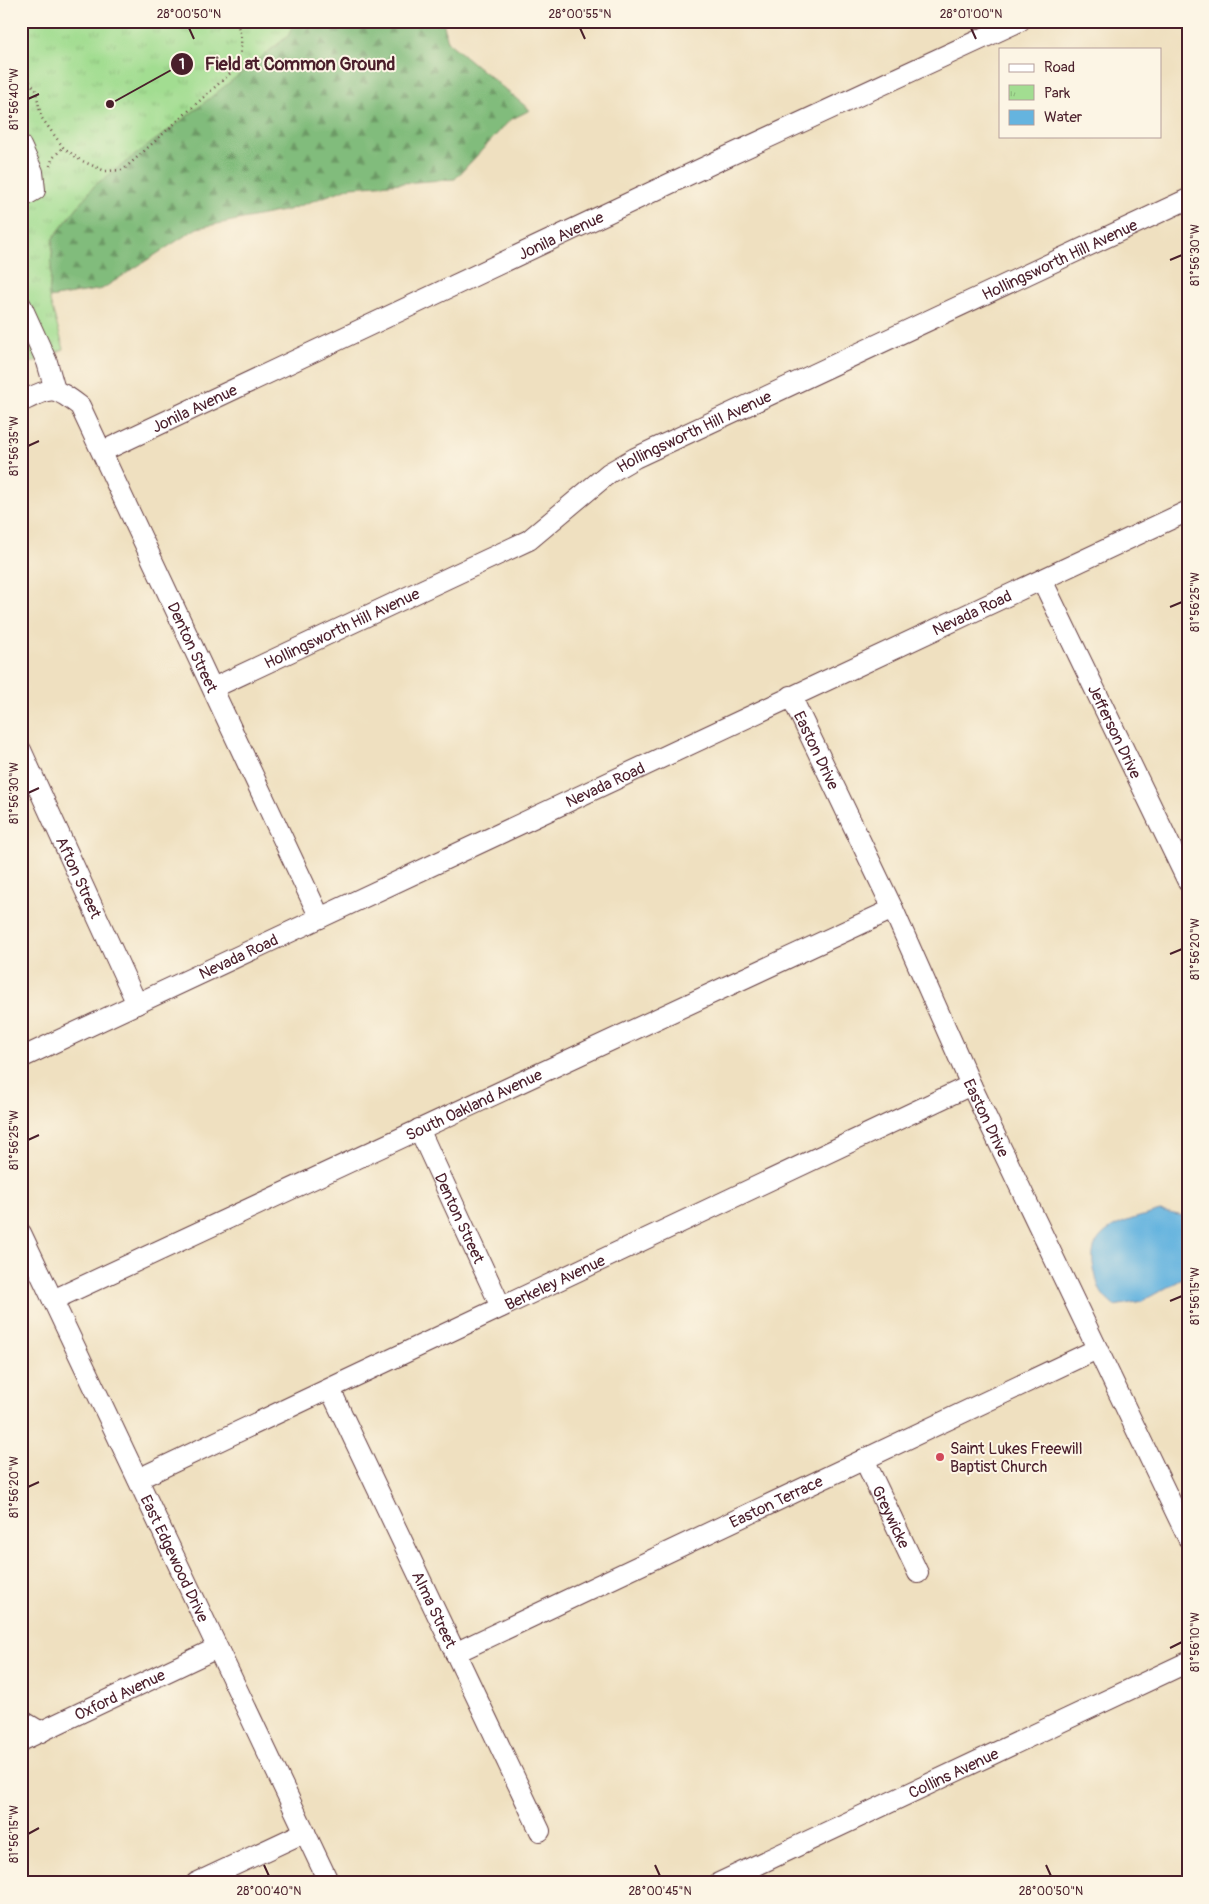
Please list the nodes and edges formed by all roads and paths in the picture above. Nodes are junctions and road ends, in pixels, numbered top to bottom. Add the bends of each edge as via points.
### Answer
1 (236, 21) edge
2 (1020, 21) edge
3 (21, 69) edge
4 (21, 146) edge
5 (21, 198) edge
6 (1188, 199) edge
7 (21, 306) edge
8 (55, 390) junction
9 (21, 402) edge
10 (103, 451) junction
11 (1188, 511) edge
12 (1042, 580) junction
13 (213, 688) junction
14 (791, 696) junction
15 (21, 750) edge
16 (1188, 882) edge
17 (893, 909) junction
18 (320, 918) junction
19 (137, 1004) junction
20 (21, 1058) edge
21 (971, 1084) junction
22 (419, 1129) junction
23 (21, 1233) edge
24 (53, 1300) junction
25 (501, 1307) junction
26 (1096, 1349) junction
27 (330, 1389) junction
28 (864, 1459) junction
29 (138, 1479) junction
30 (1188, 1537) edge
31 (918, 1573) dead end
32 (217, 1648) junction
33 (455, 1653) junction
34 (1188, 1662) edge
35 (21, 1720) edge
36 (41, 1732) junction
37 (21, 1741) edge
38 (540, 1831) dead end
39 (305, 1832) junction
40 (196, 1883) edge
41 (329, 1883) edge
42 (719, 1883) edge

1 - 3 path via 242,52 235,69 123,170 105,171 63,148 41,117 36,91
2 - 10 street, Jonila Avenue
4 - 5 street via 33,172 36,190
6 - 13 street, Hollingsworth Hill Avenue via 635,458 609,473 529,540
7 - 8 street via 47,362
8 - 9 street via 47,390
8 - 10 street, Denton Street via 80,406
10 - 13 street, Denton Street
11 - 12 street, Nevada Road
12 - 14 street, Nevada Road
12 - 16 street, Jefferson Drive
13 - 18 street, Denton Street
14 - 17 street, Easton Drive
14 - 18 street, Nevada Road
15 - 19 street, Afton Street
17 - 21 street, Easton Drive
17 - 22 street, South Oakland Avenue
18 - 19 street, Nevada Road
19 - 20 street, Nevada Road
21 - 25 street, Berkeley Avenue
21 - 26 street, Easton Drive
22 - 24 street, South Oakland Avenue
22 - 25 street, Denton Street
23 - 24 street, East Edgewood Drive
24 - 29 street, East Edgewood Drive
25 - 27 street, Berkeley Avenue
26 - 28 street, Easton Terrace
26 - 30 street, Easton Drive
27 - 29 street, Berkeley Avenue
27 - 33 street, Alma Street
28 - 31 street, Greywicke
28 - 33 street, Easton Terrace
29 - 32 street, East Edgewood Drive
32 - 36 street, Oxford Avenue
32 - 39 street, East Edgewood Drive
33 - 38 street, Alma Street
34 - 42 street, Collins Avenue
35 - 36 street
36 - 37 street, Oxford Avenue
39 - 40 street
39 - 41 street, East Edgewood Drive

